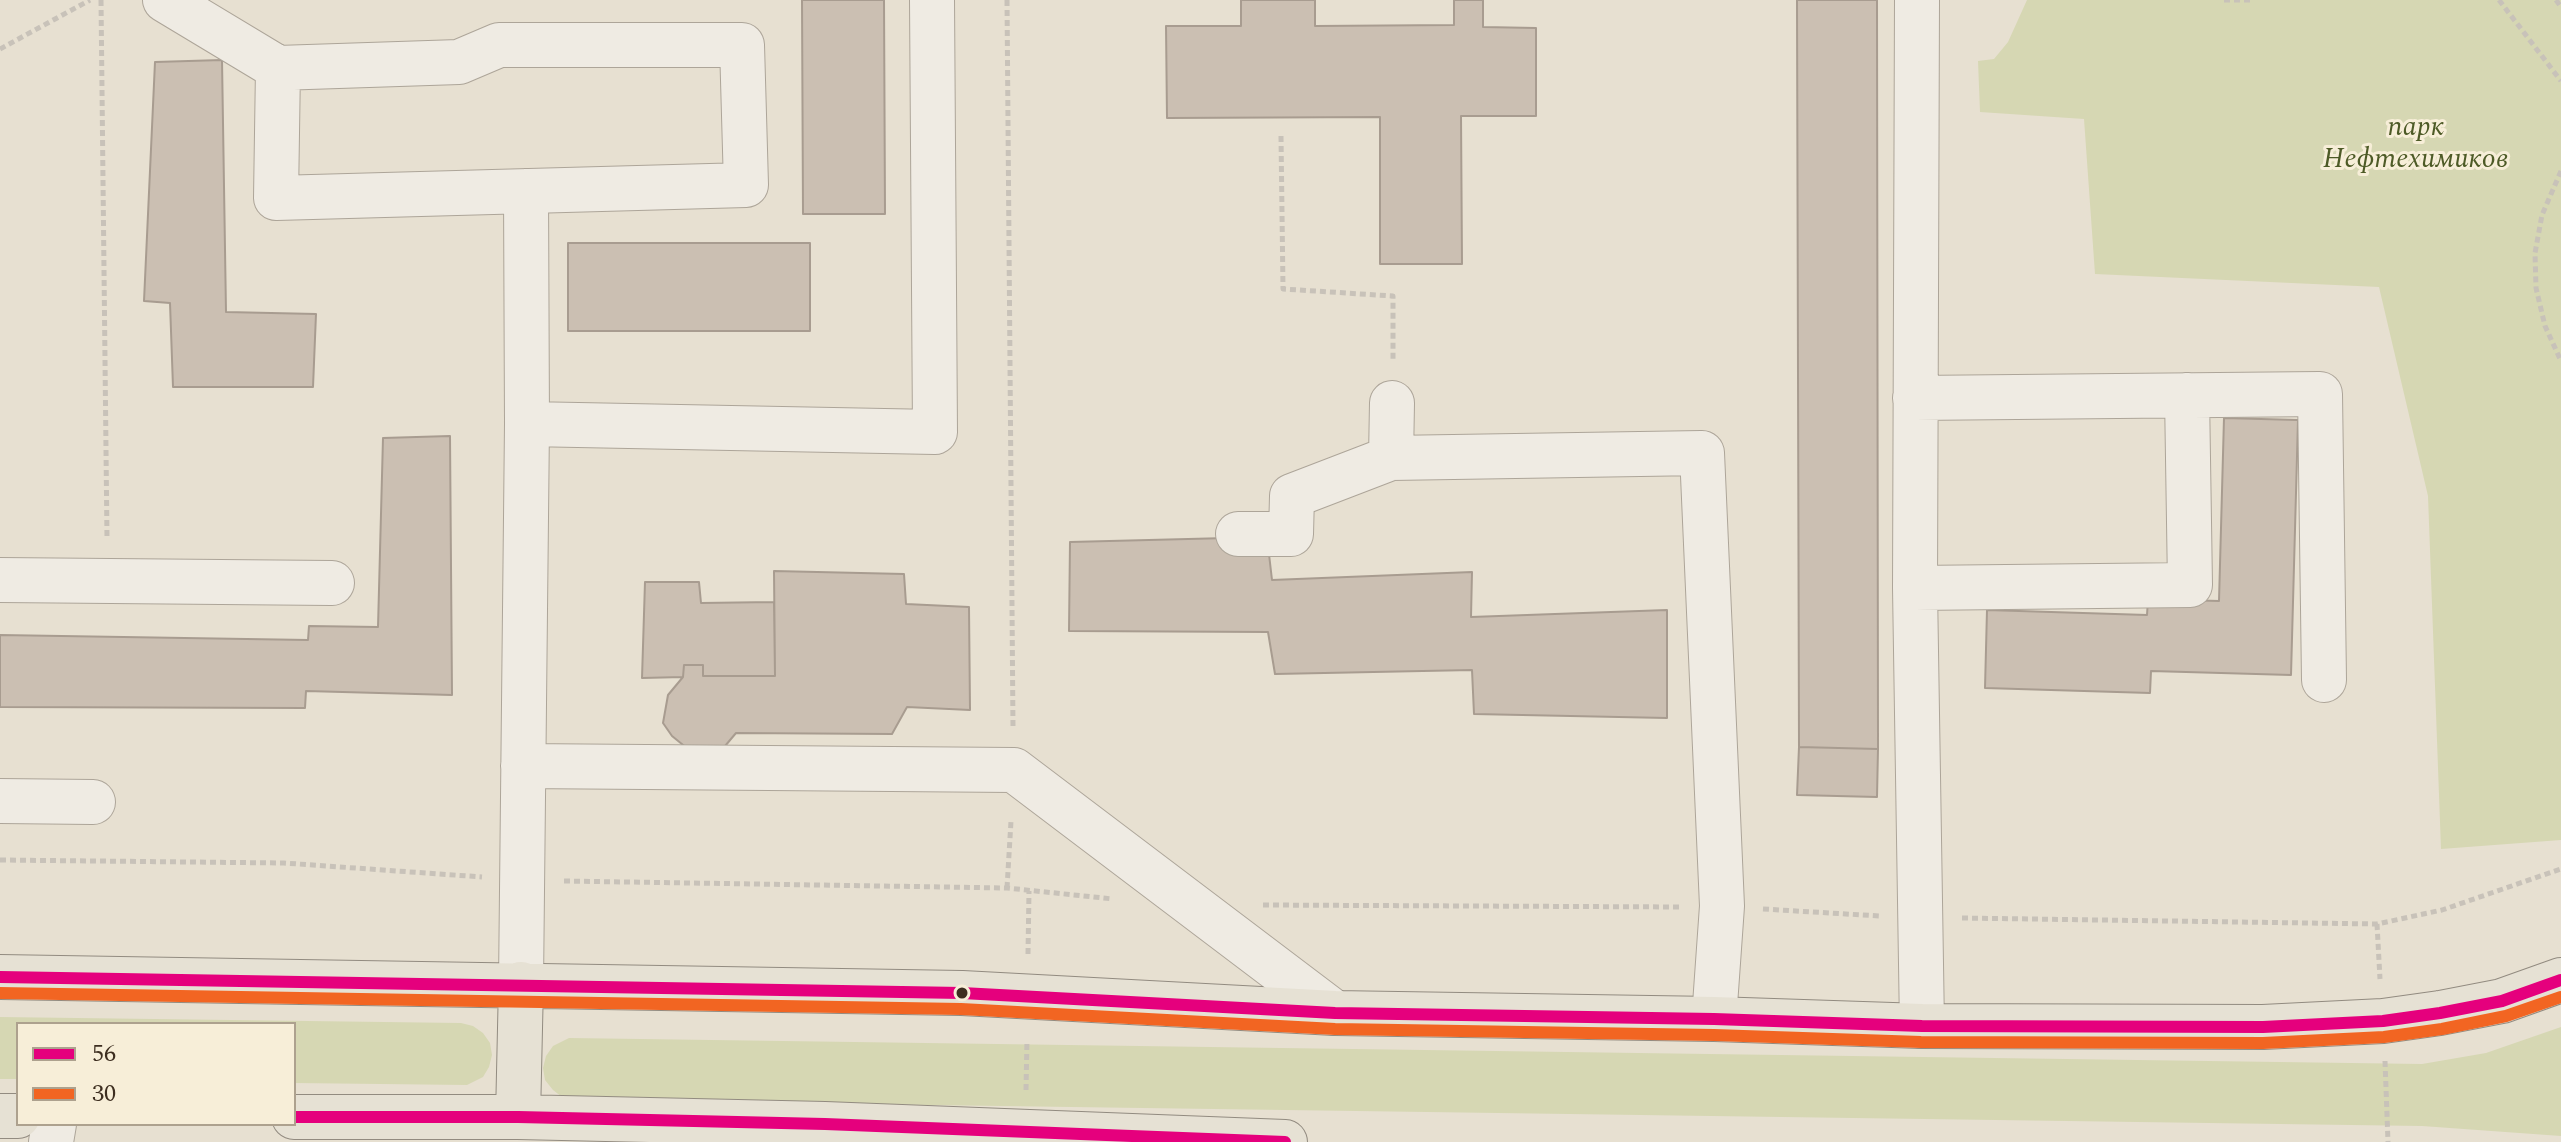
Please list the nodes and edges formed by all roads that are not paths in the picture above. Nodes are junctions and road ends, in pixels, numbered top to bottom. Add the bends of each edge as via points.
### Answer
1 (165, 0) edge
2 (932, 0) edge
3 (1917, 0) edge
4 (278, 68) junction
5 (526, 191) junction
6 (2187, 395) junction
7 (1915, 398) junction
8 (1392, 403) road end
9 (527, 424) junction
10 (1391, 458) junction
11 (1238, 534) dead end
12 (0, 580) edge
13 (332, 583) dead end
14 (1915, 588) junction
15 (2324, 680) dead end
16 (523, 766) junction
17 (0, 801) edge
18 (93, 802) dead end
19 (0, 977) edge
20 (2561, 980) edge
21 (521, 984) junction
22 (1335, 1013) junction
23 (1714, 1019) junction
24 (1922, 1026) junction
25 (296, 1117) edge
26 (518, 1117) junction
27 (825, 1133) edge
28 (1266, 1142) edge
29 (1285, 1142) edge

1 - 4 lane
2 - 9 lane via 935,432
3 - 7 lane
4 - 5 lane via 276,198
4 - 5 lane via 459,62 499,45 742,45 746,185
5 - 9 lane
6 - 7 lane
6 - 14 lane via 2190,585
6 - 15 lane via 2320,394
7 - 14 lane
8 - 10 lane
9 - 16 lane
10 - 11 lane via 1292,496 1291,534
10 - 23 lane via 1702,453 1722,906
12 - 13 lane
14 - 24 lane
16 - 21 lane
16 - 22 lane via 1014,770
17 - 18 lane
19 - 21 main road
20 - 24 main road via 2502,1001 2383,1021 2263,1027
21 - 22 main road via 962,993
21 - 26 main road
22 - 23 main road
23 - 24 main road
25 - 26 main road
26 - 27 main road
27 - 28 main road
28 - 29 main road

